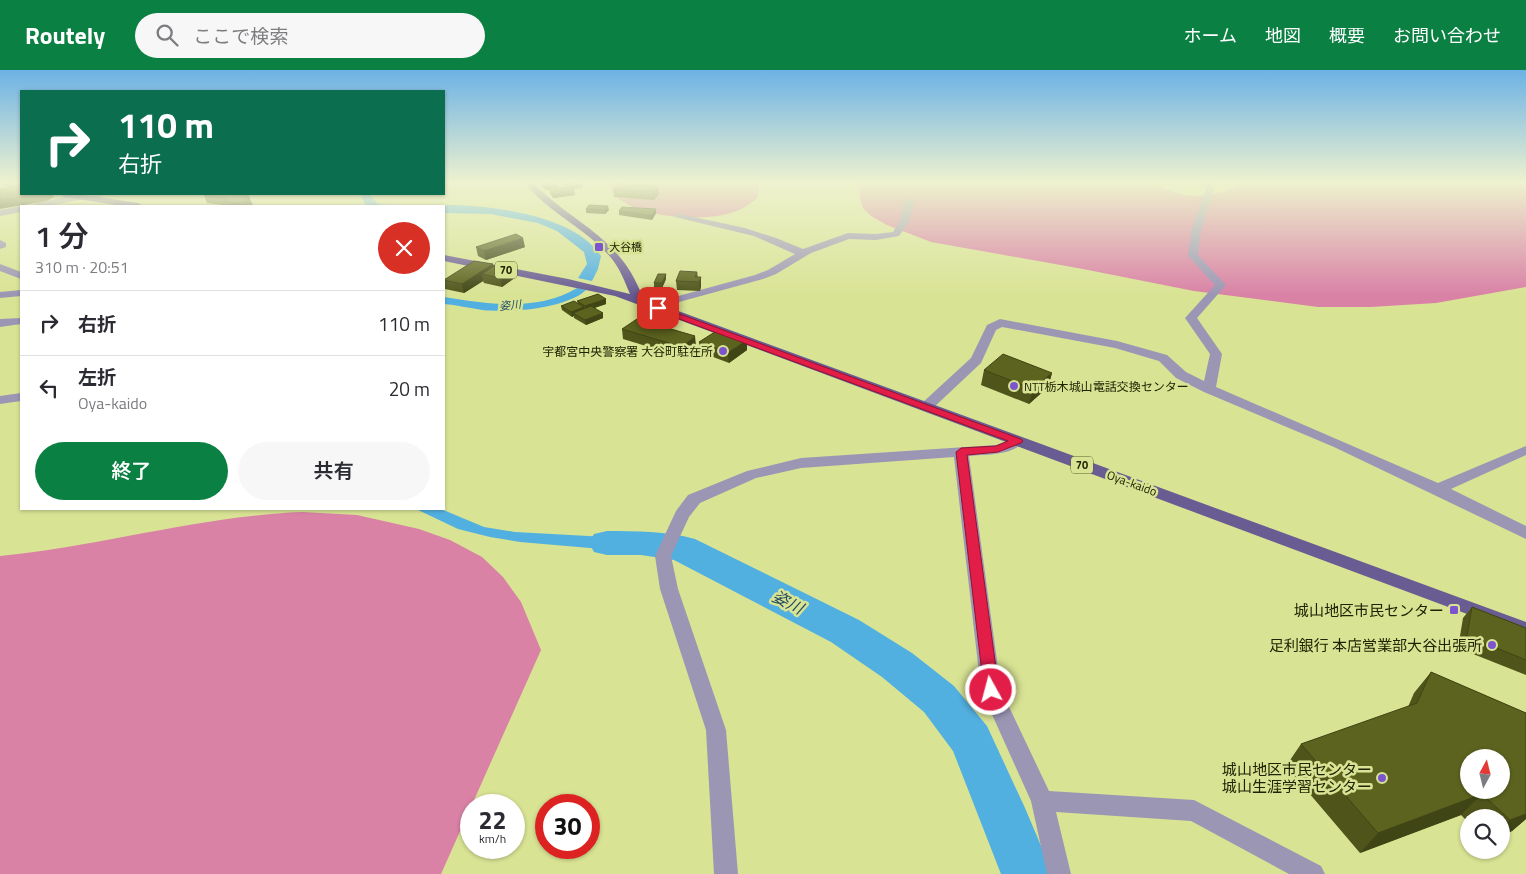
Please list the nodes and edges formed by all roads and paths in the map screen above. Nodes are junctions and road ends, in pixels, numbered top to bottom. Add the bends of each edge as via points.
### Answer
1 (571, 221) edge
2 (700, 221) edge
3 (904, 221) edge
4 (1200, 221) edge
5 (802, 253) junction
6 (445, 258) edge
7 (478, 264) junction
8 (1, 267) edge
9 (462, 274) edge
10 (20, 276) edge
11 (20, 293) edge
12 (0, 295) edge
13 (638, 301) junction
14 (658, 308) junction
15 (20, 321) edge
16 (0, 323) edge
17 (1209, 389) junction
18 (20, 397) edge
19 (0, 400) edge
20 (926, 406) junction
21 (1017, 441) junction
22 (1526, 450) edge
23 (961, 452) junction
24 (1438, 489) junction
25 (1526, 533) edge
26 (1526, 629) edge
27 (1042, 802) junction
28 (726, 874) edge
29 (1059, 874) edge
30 (1313, 874) edge

1 - 13 main road via 611,251 630,278
2 - 5 street via 782,242
3 - 5 street via 896,234 848,236
4 - 17 street via 1193,256 1221,284 1191,318 1216,354
5 - 14 street via 759,278 675,300
6 - 7 main road, 70
7 - 9 street
7 - 13 main road, 70 via 594,287
8 - 10 street
11 - 12 street
13 - 14 main road, Oya-kaido / 70
14 - 20 main road, Oya-kaido / 70
15 - 16 street
17 - 20 street via 1181,376 1163,358 1117,345 1000,323 991,328 977,360
17 - 24 street
18 - 19 street
20 - 21 main road, Oya-kaido / 70
21 - 23 street via 998,449
21 - 26 main road, Oya-kaido / 70
22 - 24 street
23 - 27 street via 991,690
23 - 28 street via 801,463 752,474 694,499 682,515 663,556 669,589 716,730
24 - 25 street
27 - 29 street
27 - 30 street via 1194,811

